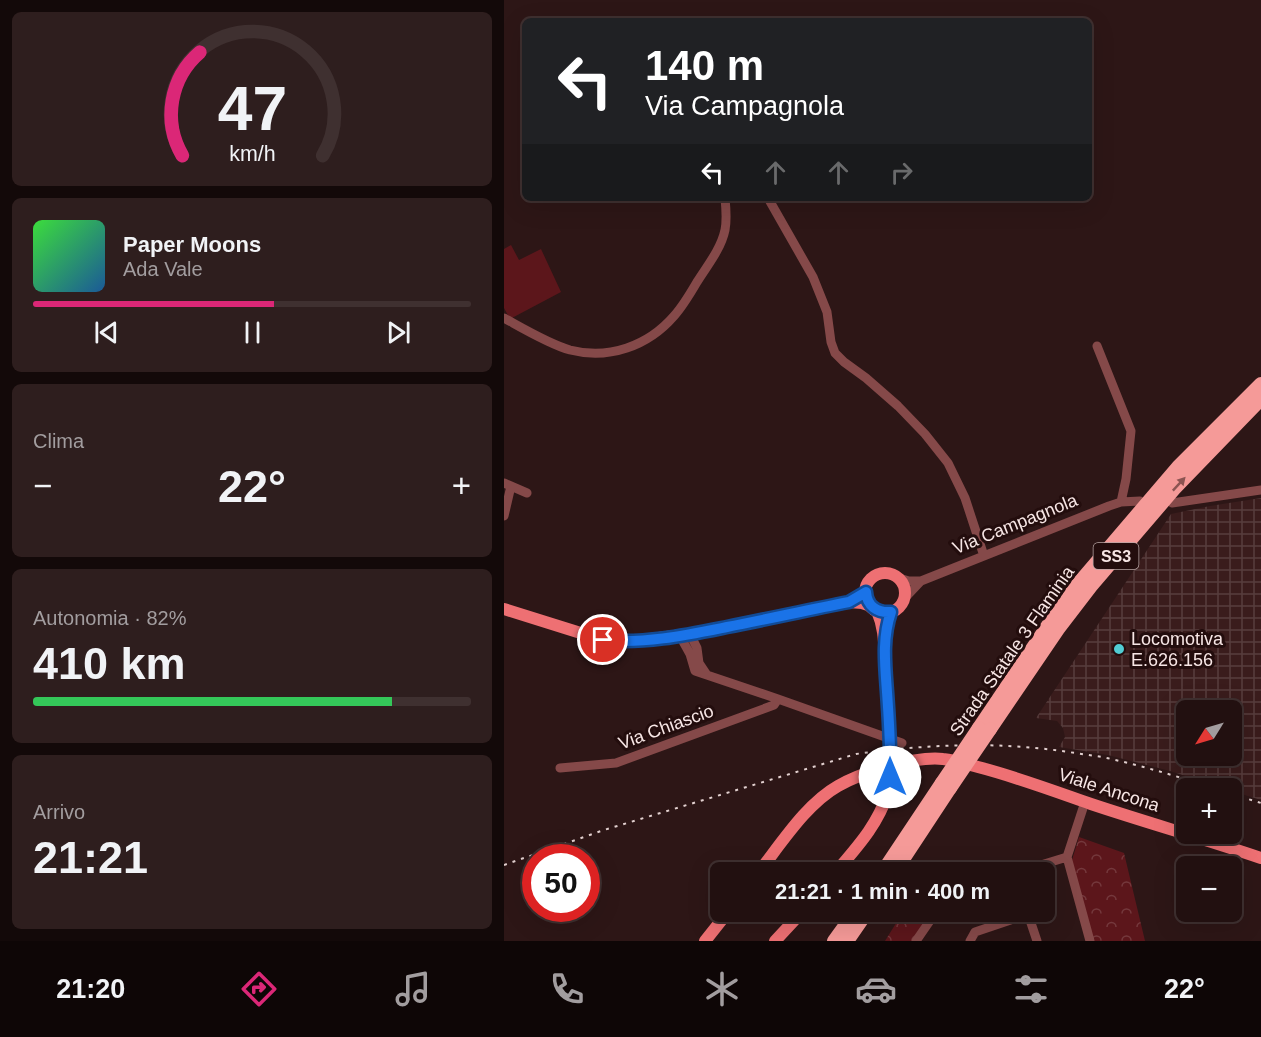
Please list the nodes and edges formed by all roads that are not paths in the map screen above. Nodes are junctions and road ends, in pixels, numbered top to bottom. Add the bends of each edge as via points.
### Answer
1 (725, 201) edge
2 (770, 201) edge
3 (504, 318) edge
4 (1097, 346) dead end
5 (1261, 374) edge
6 (1261, 384) edge
7 (1261, 399) edge
8 (1261, 408) edge
9 (1196, 466) junction
10 (1178, 467) junction
11 (508, 484) edge
12 (1261, 490) edge
13 (527, 493) dead end
14 (1140, 501) dead end
15 (1121, 502) junction
16 (1172, 503) dead end
17 (504, 516) edge
18 (984, 556) junction
19 (899, 578) junction
20 (921, 580) junction
21 (866, 592) junction
22 (904, 599) junction
23 (849, 602) junction
24 (874, 608) junction
25 (504, 609) edge
26 (891, 612) junction
27 (715, 629) junction
28 (685, 635) junction
29 (885, 636) junction
30 (698, 652) junction
31 (707, 675) junction
32 (778, 699) junction
33 (985, 729) junction
34 (902, 743) dead end
35 (560, 768) dead end
36 (946, 785) junction
37 (1085, 801) junction
38 (1067, 857) junction
39 (1261, 858) edge
40 (767, 862) edge
41 (844, 862) edge
42 (890, 862) edge
43 (900, 862) edge
44 (1051, 862) edge
45 (720, 922) edge
46 (793, 922) edge
47 (848, 922) edge
48 (860, 922) edge
49 (929, 922) edge
50 (705, 941) edge
51 (775, 941) edge
52 (834, 941) edge
53 (847, 941) edge
54 (916, 941) edge
55 (970, 941) edge
56 (1037, 941) edge
57 (1090, 941) edge

1 - 3 street via 726,228 710,262 673,317 639,344 614,351 582,352
2 - 18 street via 813,277 827,312 835,353 898,406 948,463 965,498
4 - 15 street via 1131,431
5 - 10 highway via 1204,432
6 - 10 highway, Strada Statale 3 Flaminia / SS3
7 - 9 highway, Strada Statale 3 Flaminia / SS3
8 - 9 highway
33 -> 9 highway, Strada Statale 3 Flaminia / SS3 via 1091,586
10 - 33 highway, Strada Statale 3 Flaminia / SS3 via 1078,584
11 - 13 street
11 - 17 street
12 - 16 street
14 - 15 street, Via Campagnola
15 - 18 street, Via Campagnola
18 - 20 street, Via Campagnola
19 - 20 street, Via Campagnola
19 - 21 main road, Via Campagnola via 881,573 870,580
19 - 22 main road
20 - 22 street, Via Campagnola
21 - 23 main road, Via Campagnola
21 - 24 main road
22 - 26 main road, Via Campagnola
23 - 24 main road, Via Campagnola
23 - 27 main road, Via Campagnola
24 - 26 main road, Via Campagnola
24 - 29 main road
25 - 28 main road, Via Campagnola via 603,640
26 - 29 main road
27 - 28 main road, Via Campagnola
27 - 30 street via 701,642
28 - 30 street via 695,643
28 - 31 street via 695,671
29 - 41 main road, bridge via 891,760 888,793 873,826
30 - 31 street via 699,663
31 - 32 street
32 - 34 street
32 - 35 street, Via Chiascio via 774,705 616,764
33 - 36 highway, Strada Statale 3 Flaminia / SS3, bridge
36 - 42 highway, Strada Statale 3 Flaminia / SS3
36 - 43 highway, Strada Statale 3 Flaminia / SS3
37 - 38 street
37 - 39 main road, Viale Ancona
37 - 40 main road, Viale Ancona via 945,759 918,760 873,771 837,786 812,806
38 - 44 street
38 - 57 street
45 - 50 main road
46 - 51 main road
47 - 52 highway
48 - 53 highway
49 - 54 street
55 - 56 street via 975,932 1028,914

